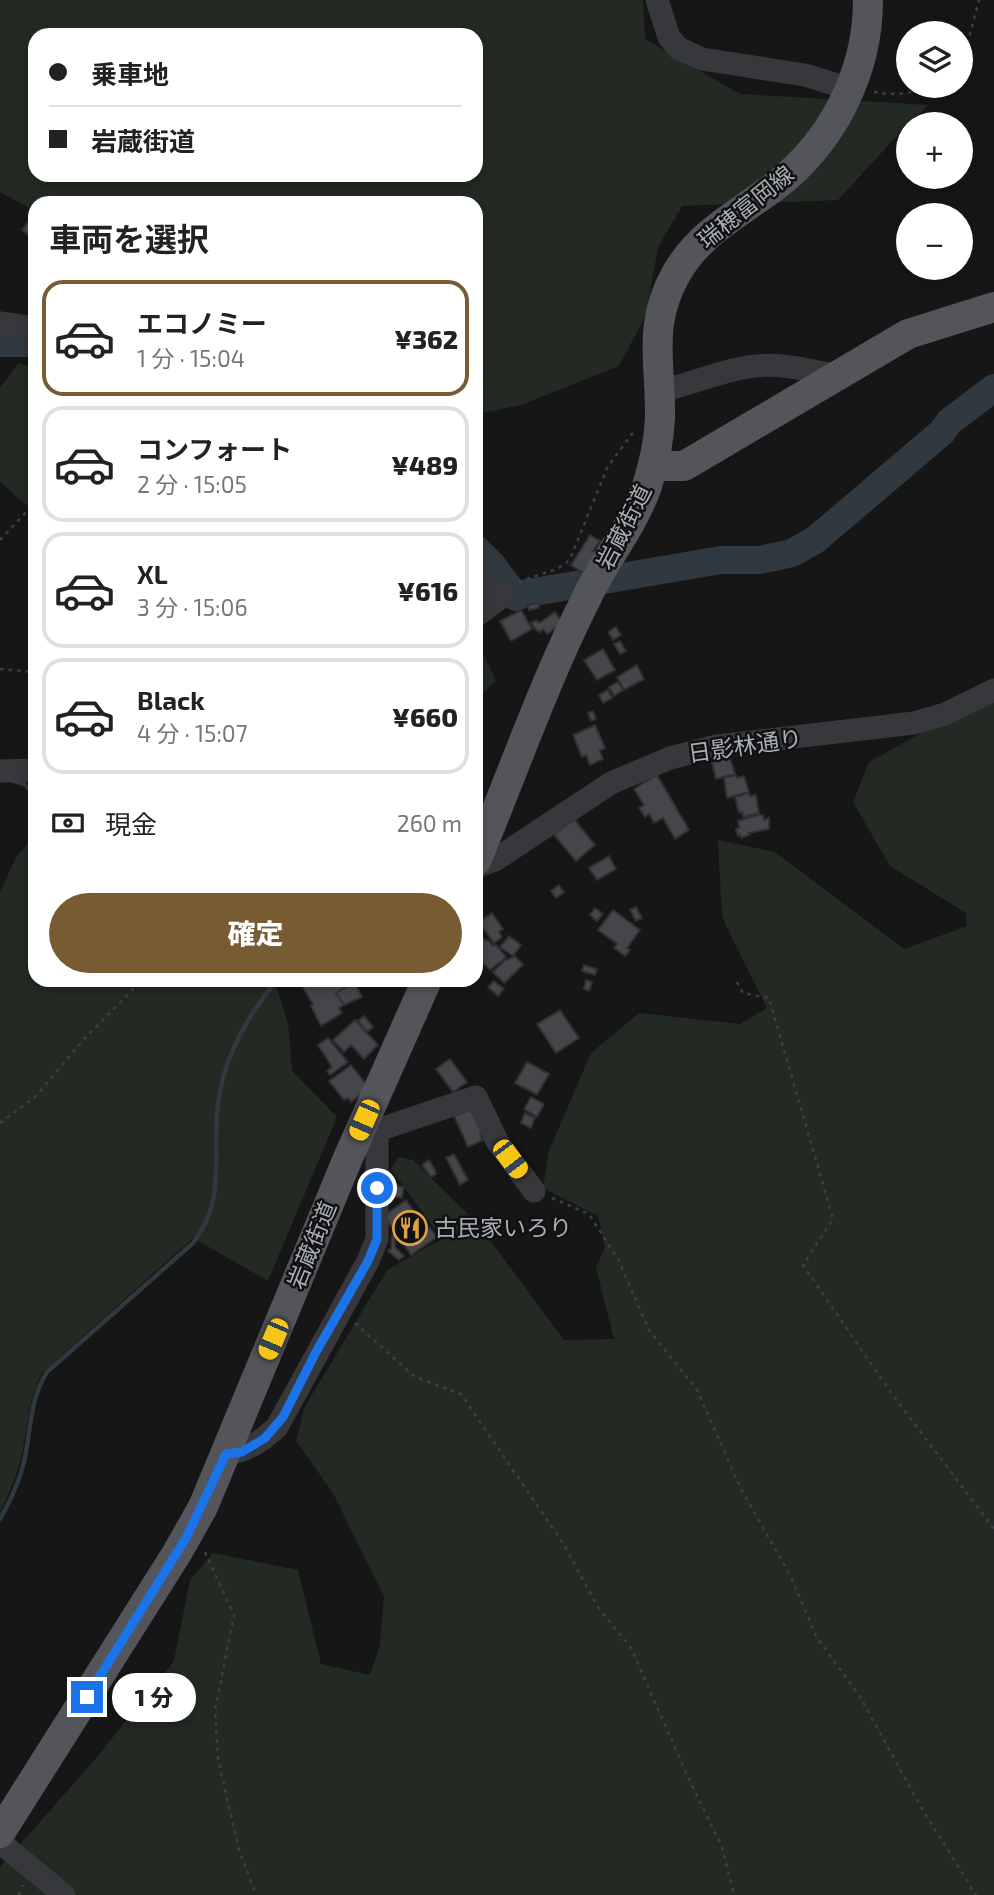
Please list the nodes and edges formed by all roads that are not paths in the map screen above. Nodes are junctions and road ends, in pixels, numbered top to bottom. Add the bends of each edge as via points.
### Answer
1 (657, 0) edge
2 (868, 0) edge
3 (850, 89) junction
4 (994, 307) edge
5 (0, 323) edge
6 (28, 327) edge
7 (838, 376) junction
8 (659, 391) junction
9 (653, 466) junction
10 (483, 580) edge
11 (483, 612) edge
12 (994, 690) edge
13 (28, 770) edge
14 (0, 771) edge
15 (483, 844) edge
16 (483, 864) edge
17 (424, 987) edge
18 (370, 1125) junction
19 (534, 1191) road end
20 (226, 1454) junction
21 (0, 1833) edge
22 (0, 1842) edge
23 (64, 1895) edge

1 - 3 street via 665,29 678,48 702,59 804,75
2 - 3 main road, 瑞穂富岡線 via 864,42
3 - 8 main road, 瑞穂富岡線 via 830,127 808,155 785,178 702,239 685,259 669,287 659,320
4 - 7 main road, 岩蔵街道 via 908,334
5 - 6 street
7 - 8 street via 779,365 753,366
7 - 9 main road, 岩蔵街道 via 692,462
8 - 9 main road, 瑞穂富岡線
9 - 15 main road, 岩蔵街道 via 635,513 593,586
10 - 11 street via 508,592
12 - 16 street, 日影林通り via 945,714 914,723 717,746 670,758 611,783
13 - 14 street
17 - 18 main road, 岩蔵街道
18 - 19 street via 475,1097 498,1143
18 - 20 main road, 岩蔵街道
18 - 20 street via 377,1137 377,1239 360,1278 276,1427 242,1452
20 - 21 main road, 岩蔵街道 via 186,1538
22 - 23 street

